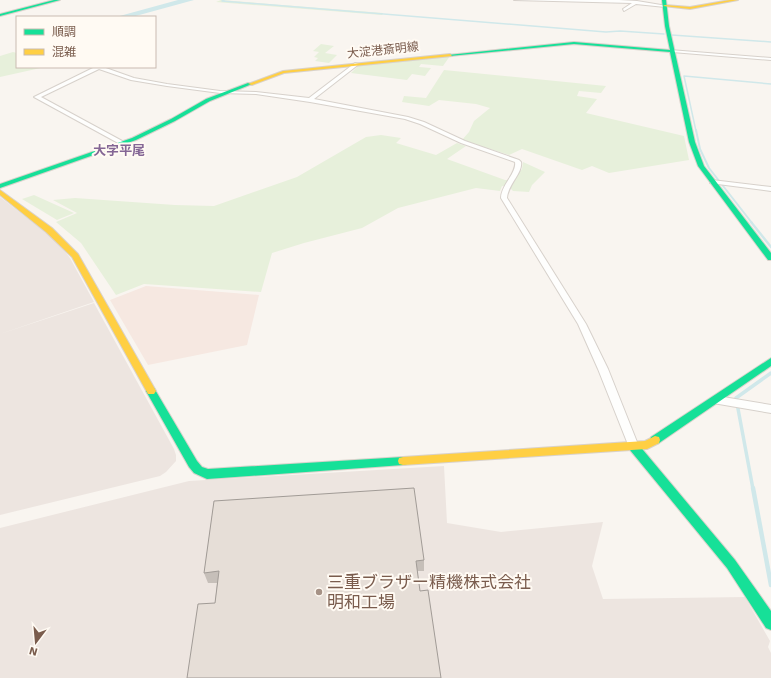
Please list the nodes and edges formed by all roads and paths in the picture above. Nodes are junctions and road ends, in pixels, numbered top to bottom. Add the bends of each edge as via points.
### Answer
1 (58, 0) edge
2 (516, 0) edge
3 (590, 0) edge
4 (601, 0) edge
5 (736, 0) edge
6 (570, 1) edge
7 (620, 1) edge
8 (643, 1) edge
9 (637, 2) junction
10 (664, 3) edge
11 (624, 10) dead end
12 (0, 15) edge
13 (672, 51) junction
14 (771, 59) edge
15 (357, 64) junction
16 (97, 68) edge
17 (102, 68) edge
18 (229, 92) junction
19 (310, 100) junction
20 (122, 143) junction
21 (717, 183) junction
22 (0, 186) edge
23 (771, 189) edge
24 (0, 192) edge
25 (771, 258) edge
26 (771, 361) edge
27 (716, 400) junction
28 (771, 409) edge
29 (634, 447) junction
30 (771, 623) edge

1 - 12 street
2 - 6 street
3 - 4 street
3 - 6 street
4 - 7 street
5 - 10 street via 690,8
7 - 9 street
8 - 9 street
8 - 10 street
9 - 11 street
10 - 13 street
13 - 14 street
13 - 15 street, 大淀港斎明線 via 574,43
13 - 21 street via 692,142 701,166
15 - 18 street, 大淀港斎明線 via 283,72
15 - 19 street
16 - 20 street via 37,97
17 - 18 street via 133,79
18 - 19 street
18 - 20 street, 大淀港斎明線
19 - 29 street via 422,122 463,142 519,163 508,181 504,198 585,330
20 - 22 street, 大淀港斎明線
21 - 23 street
21 - 25 street
24 - 29 street via 50,230 75,256 194,464 204,473
26 - 27 street
27 - 28 street
27 - 29 street via 651,443
29 - 30 street via 731,564

